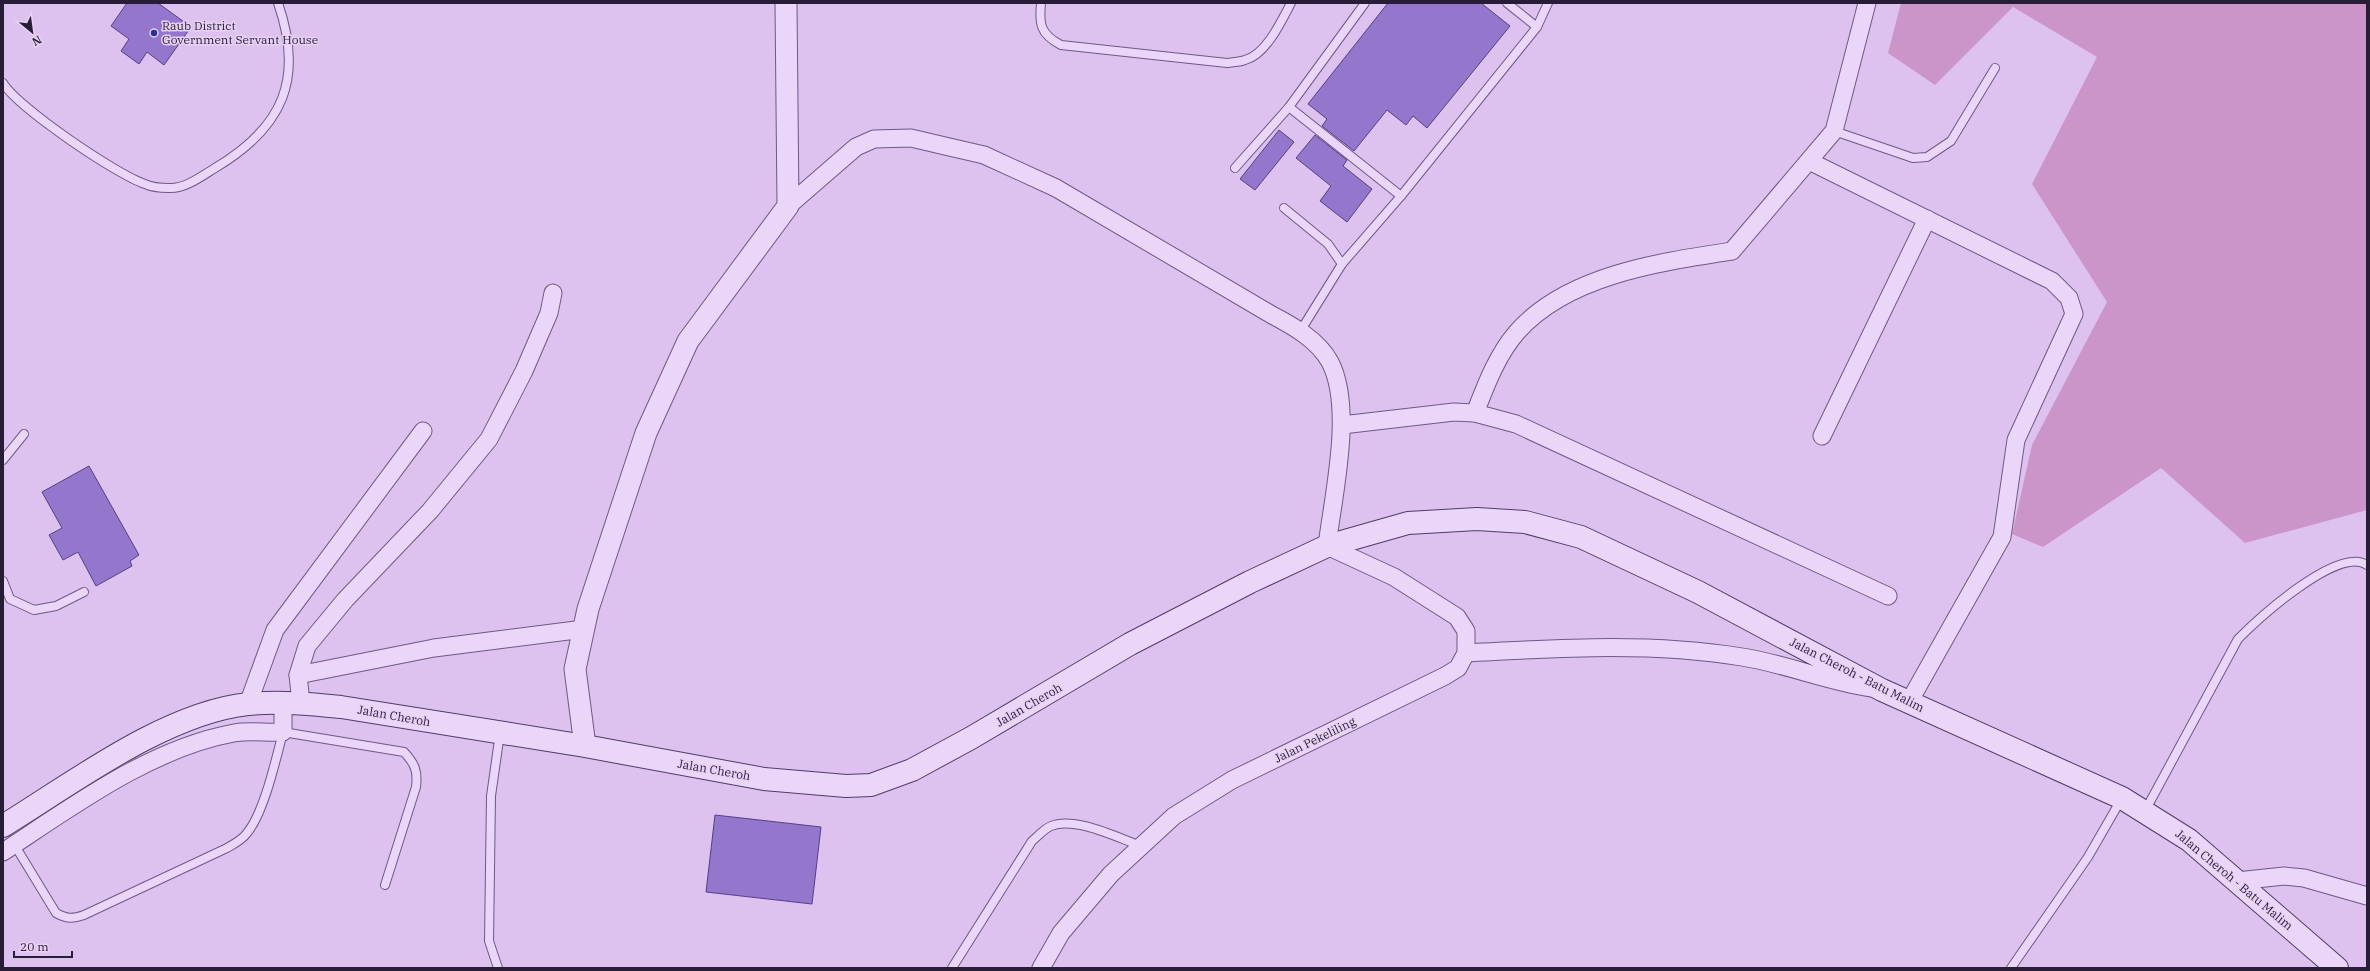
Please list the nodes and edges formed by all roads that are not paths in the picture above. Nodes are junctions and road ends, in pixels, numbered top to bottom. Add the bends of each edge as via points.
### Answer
1 (278, 3) edge
2 (786, 3) edge
3 (1041, 3) edge
4 (1291, 3) edge
5 (1365, 3) edge
6 (1507, 3) edge
7 (1548, 3) edge
8 (1867, 3) edge
9 (1536, 27) junction
10 (1994, 68) dead end
11 (3, 83) edge
12 (1289, 107) junction
13 (1834, 132) junction
14 (1809, 161) junction
15 (1235, 168) dead end
16 (1401, 196) junction
17 (788, 206) junction
18 (1284, 208) dead end
19 (1927, 219) junction
20 (1342, 264) junction
21 (553, 293) dead end
22 (1301, 330) junction
23 (1475, 413) junction
24 (1342, 425) junction
25 (423, 432) dead end
26 (24, 434) dead end
27 (1822, 436) dead end
28 (3, 460) edge
29 (1327, 546) junction
30 (2367, 565) edge
31 (3, 581) edge
32 (84, 592) dead end
33 (1888, 596) dead end
34 (584, 629) junction
35 (1466, 653) junction
36 (298, 675) junction
37 (1882, 690) junction
38 (1909, 702) junction
39 (292, 703) junction
40 (248, 704) junction
41 (283, 732) junction
42 (500, 732) junction
43 (585, 746) junction
44 (65, 788) junction
45 (2122, 798) junction
46 (3, 807) edge
47 (2145, 811) junction
48 (7, 841) edge
49 (1141, 846) junction
50 (2237, 881) junction
51 (385, 885) dead end
52 (2367, 896) edge
53 (498, 968) edge
54 (952, 968) edge
55 (1041, 968) edge
56 (2011, 968) edge
57 (2337, 968) edge

1 - 11 lane via 290,49 288,83 280,105 260,132 225,162 192,182 170,189 145,184 78,146 30,110
2 - 17 street
3 - 4 lane via 1039,22 1051,40 1061,45 1227,63 1247,60 1257,54 1276,30
5 - 12 lane
6 - 9 lane
7 - 9 lane
8 - 13 street
9 - 16 lane
10 - 13 lane via 1951,141 1927,157 1913,158
12 - 15 lane
12 - 16 lane
13 - 14 street
14 - 19 street
14 - 23 street via 1732,251 1650,265 1585,286 1546,307 1517,332 1494,367
16 - 20 lane
17 - 22 street via 856,147 874,139 911,138 984,155 1056,188
17 - 34 street via 688,341 646,433
18 - 20 lane via 1328,244
19 - 27 street
19 - 38 street via 2052,280 2069,298 2074,314 2016,440 2002,537
20 - 22 lane
21 - 36 street via 546,320 524,371 489,439 430,511 345,600 307,646
22 - 24 street via 1329,360 1334,373
23 - 24 street via 1454,412
23 - 33 street via 1516,424
24 - 29 street
25 - 40 street via 275,630
26 - 28 lane
29 - 35 street via 1394,577 1457,617 1466,631
29 - 37 main road, Jalan Cheroh - Batu Malim via 1408,523 1477,518 1525,522 1588,540 1698,592
29 - 43 main road, Jalan Cheroh via 1250,582 1130,644 912,770 871,785 846,786 764,779
30 - 47 lane via 2349,563 2308,580 2255,622 2238,639
31 - 32 lane via 10,599 34,610 56,606
34 - 36 street via 434,648
34 - 43 street via 575,668
35 - 37 street via 1603,648 1684,649 1744,657 1841,684
35 - 49 street, Jalan Pekeliling via 1458,668 1445,676 1232,780 1174,816
36 - 39 street
37 - 38 main road, Jalan Cheroh - Batu Malim
38 - 45 main road, Jalan Cheroh - Batu Malim
39 - 40 main road, Jalan Cheroh
39 - 41 street
39 - 42 main road, Jalan Cheroh via 341,707
40 - 44 main road, Jalan Cheroh via 184,720 102,764
41 - 48 street via 235,733 186,745 137,768
41 - 48 lane via 276,763 256,819 247,834 227,848 84,915 73,919 56,913
41 - 51 lane via 404,752 415,764 417,774 412,802
42 - 43 main road, Jalan Cheroh
42 - 53 lane via 491,796 489,941
44 - 46 main road
44 - 48 main road
45 - 47 main road, Jalan Cheroh - Batu Malim
45 - 56 lane via 2088,857
47 - 50 main road, Jalan Cheroh - Batu Malim via 2189,840
49 - 54 lane via 1076,824 1060,823 1050,826 1032,841
49 - 55 street, Jalan Pekeliling via 1111,874 1061,933
50 - 52 street via 2284,876 2304,878
50 - 57 main road, Jalan Cheroh - Batu Malim

